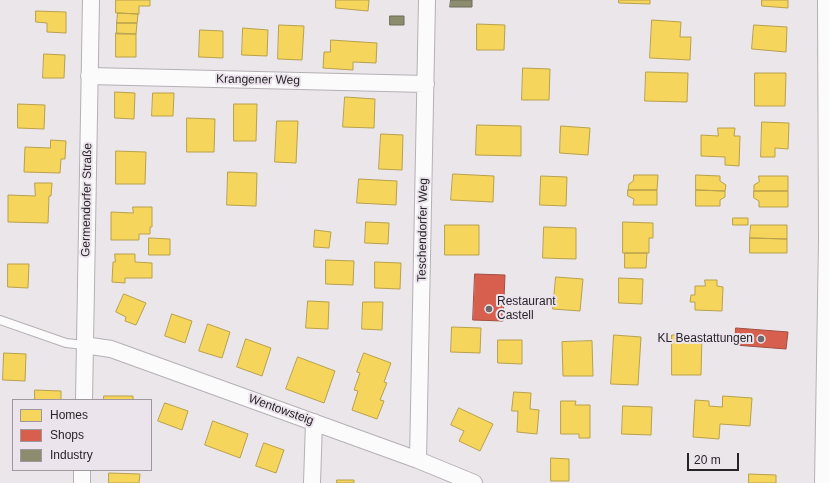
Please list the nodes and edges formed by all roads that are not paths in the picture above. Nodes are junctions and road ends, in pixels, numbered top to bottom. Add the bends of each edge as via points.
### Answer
1 (91, 0) edge
2 (427, 0) edge
3 (826, 0) edge
4 (89, 76) junction
5 (426, 84) junction
6 (828, 166) edge
7 (0, 320) edge
8 (84, 345) junction
9 (827, 366) edge
10 (84, 399) edge
11 (314, 422) junction
12 (418, 460) junction
13 (82, 471) edge
14 (82, 483) edge
15 (312, 483) edge
16 (474, 483) edge
17 (823, 483) edge

1 - 4 street, Germendorfer Straße
2 - 5 street, Teschendorfer Weg
3 - 6 street
4 - 5 street, Krangener Weg
4 - 8 street, Germendorfer Straße
5 - 12 street, Teschendorfer Weg
6 - 9 street
7 - 8 lane via 66,343
8 - 10 street, Germendorfer Straße
8 - 11 street, Wentowsteig via 111,349
9 - 17 street
11 - 12 street, Wentowsteig
11 - 15 street
12 - 16 street, Wentowsteig
13 - 14 street

